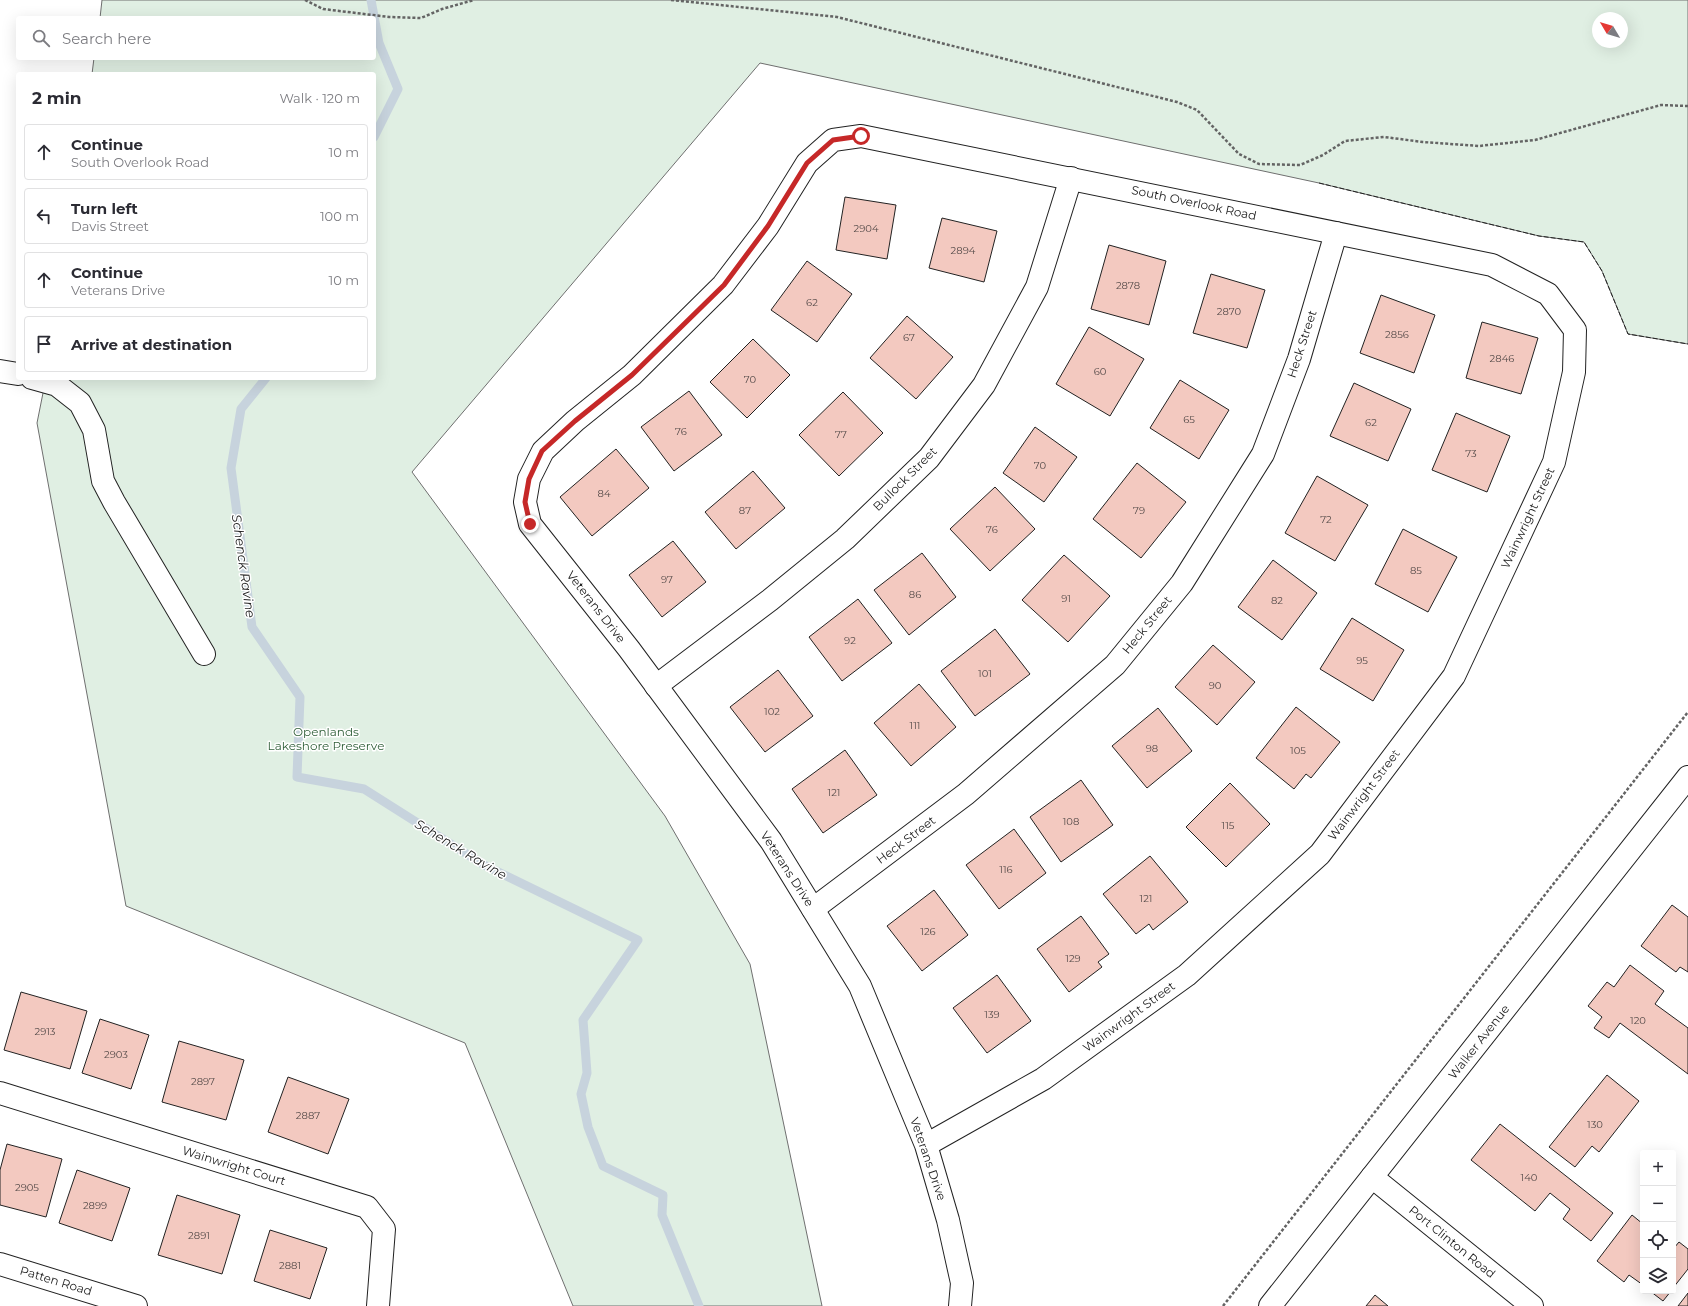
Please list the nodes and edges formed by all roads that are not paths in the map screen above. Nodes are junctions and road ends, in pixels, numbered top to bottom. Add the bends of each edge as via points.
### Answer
1 (833, 140) joint
2 (1071, 178) junction
3 (1336, 233) junction
4 (1548, 294) joint
5 (0, 372) edge
6 (16, 374) edge
7 (39, 380) edge
8 (204, 654) dead end
9 (656, 686) junction
10 (1686, 785) edge
11 (813, 909) junction
12 (0, 1093) edge
13 (926, 1145) junction
14 (1372, 1177) junction
15 (0, 1264) edge
16 (136, 1306) edge
17 (378, 1306) edge
18 (960, 1306) edge
19 (1270, 1306) edge
20 (1532, 1306) edge

1 - 2 street, South Overlook Road via 861,136
1 - 9 street, Veterans Drive via 807,163 768,226 724,285 632,375 542,451 529,479 525,502 530,524
2 - 3 street, South Overlook Road
2 - 9 street, Bullock Street via 1037,287 984,385 929,458 839,543 770,600
3 - 4 street, South Overlook Road via 1492,265
3 - 11 street, Heck Street via 1299,359 1263,454 1182,583 1115,665 966,794
4 - 13 street, Wainwright Street via 1575,330 1574,372 1554,462 1454,676 1320,854 1187,975 1043,1079
5 - 6 street
7 - 8 street via 56,385 80,403 94,430 104,481 114,502
9 - 11 street, Veterans Drive via 771,841
10 - 14 street, Walker Avenue
11 - 13 street, Veterans Drive via 860,986
12 - 17 street, Wainwright Court via 367,1207 384,1228
13 - 18 street, Veterans Drive via 948,1220 962,1283
14 - 19 street, Walker Avenue
14 - 20 street, Port Clinton Road
15 - 16 street, Patten Road

